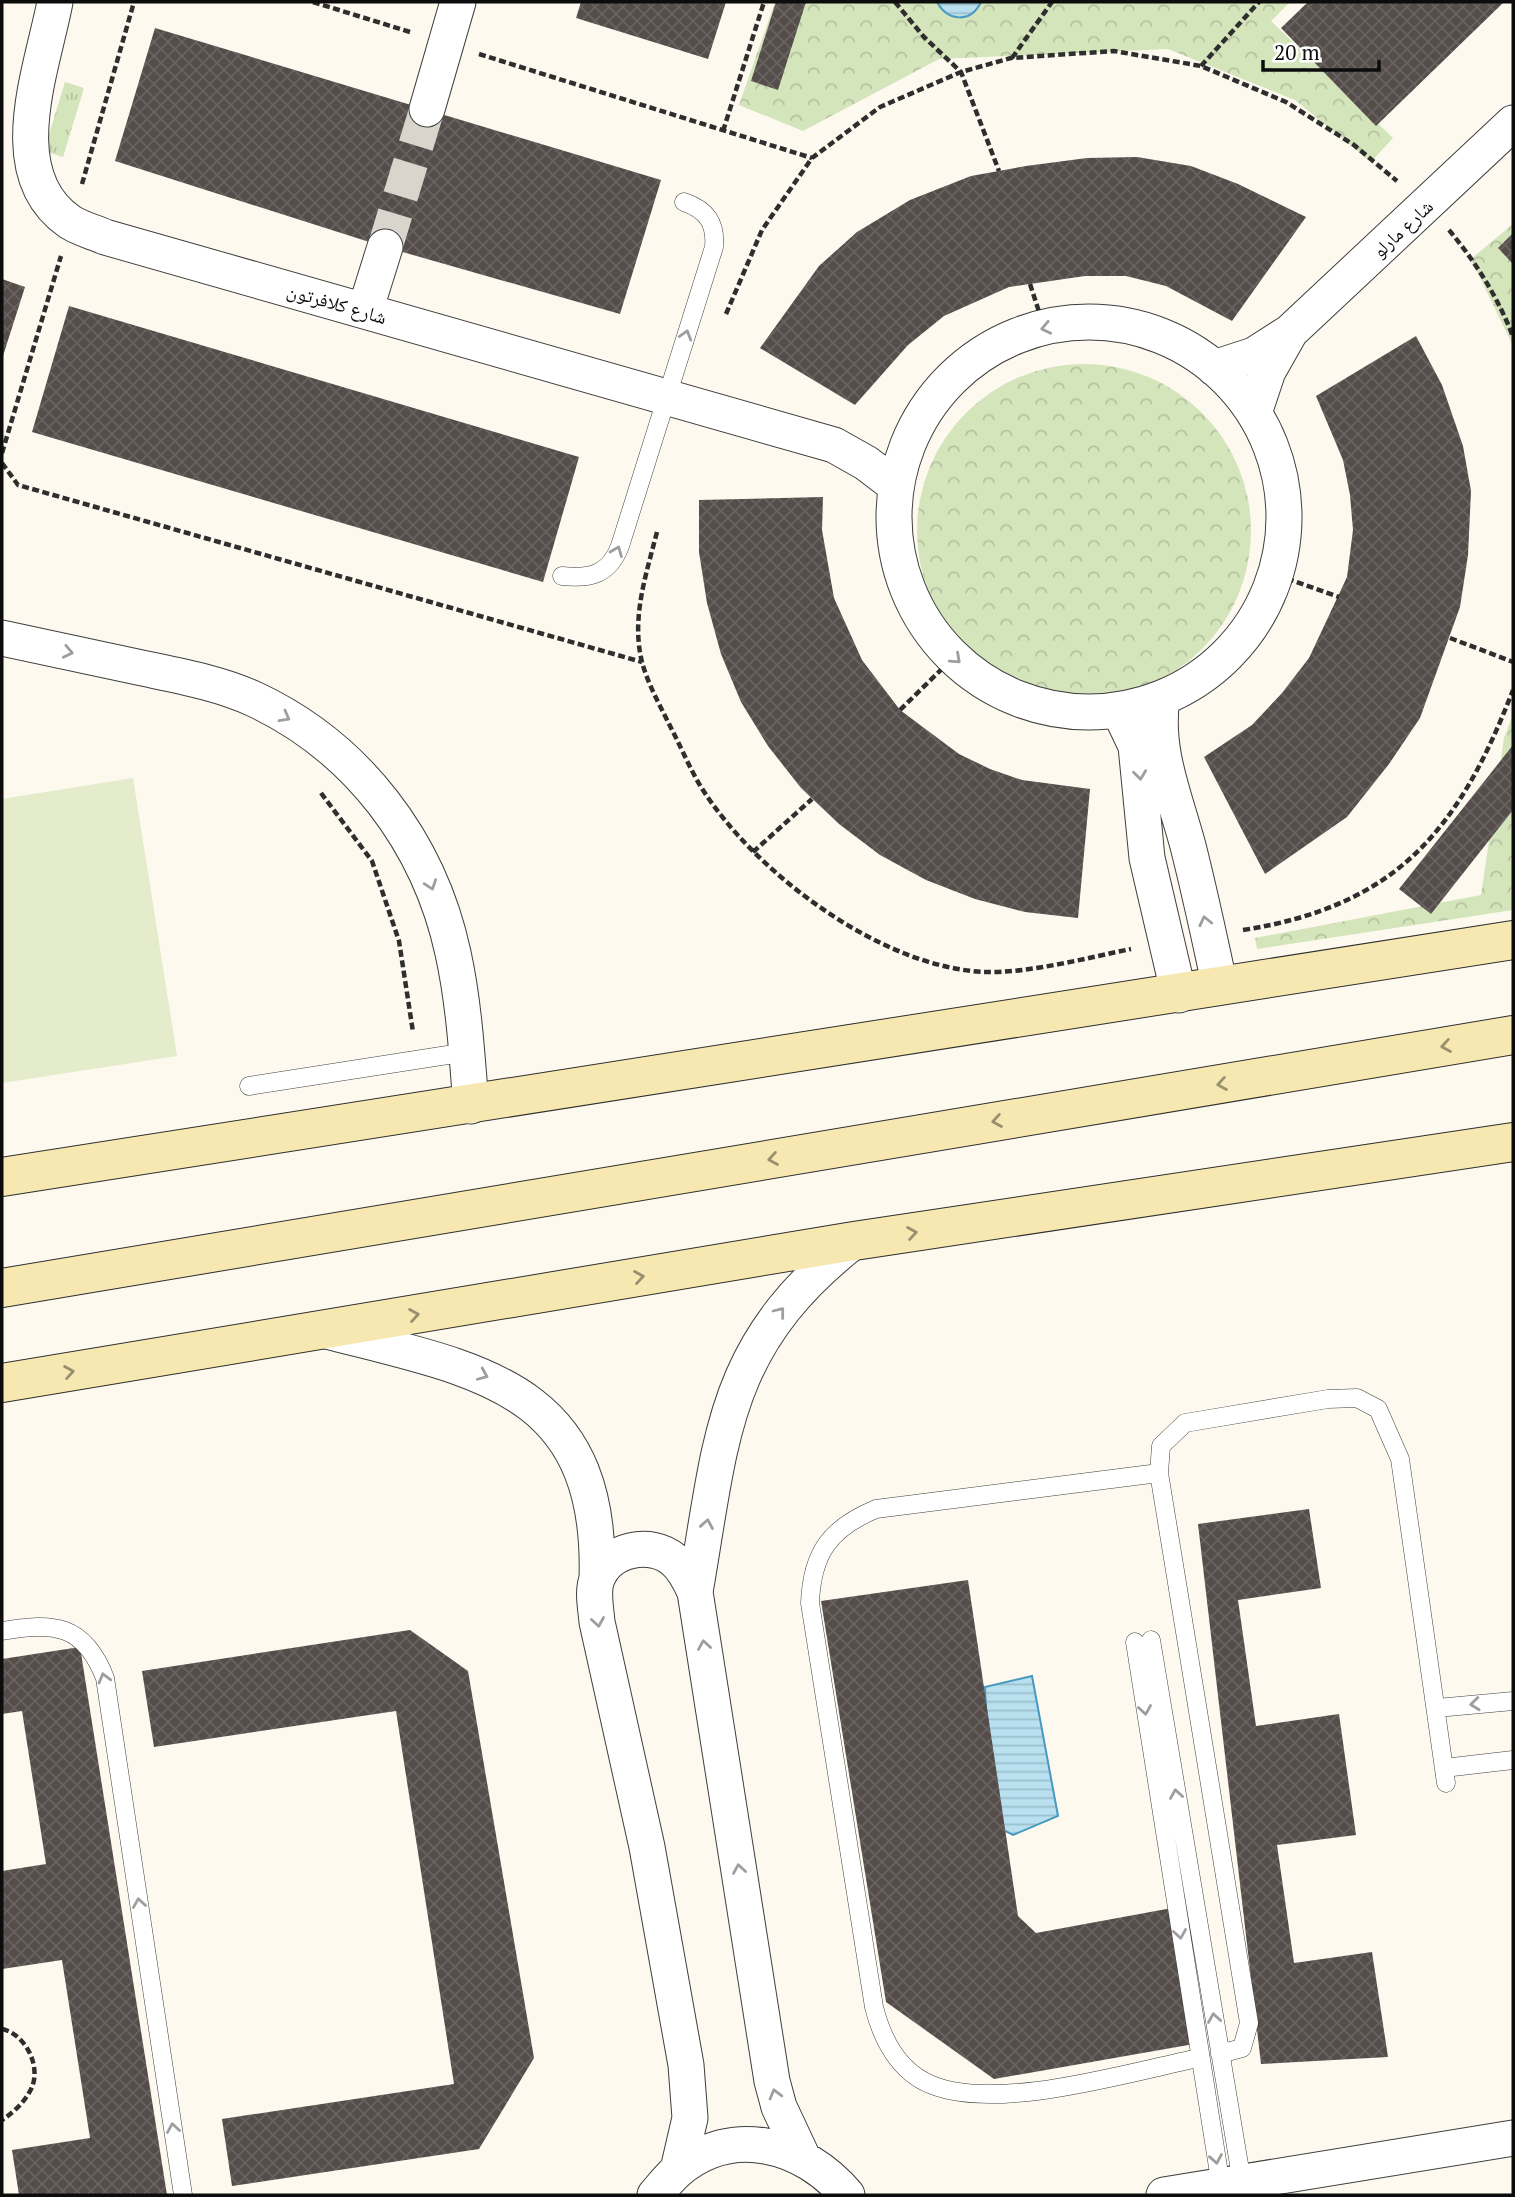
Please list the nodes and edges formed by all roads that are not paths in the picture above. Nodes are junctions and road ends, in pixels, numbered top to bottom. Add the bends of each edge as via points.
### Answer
1 (55, 2) edge
2 (458, 2) edge
3 (427, 109) tunnel mouth
4 (1513, 123) edge
5 (684, 202) dead end
6 (385, 247) tunnel mouth
7 (365, 312) junction
8 (1290, 332) junction
9 (1214, 368) junction
10 (667, 398) junction
11 (1255, 413) junction
12 (913, 431) junction
13 (834, 445) junction
14 (895, 485) junction
15 (562, 576) dead end
16 (2, 638) edge
17 (1161, 699) junction
18 (1119, 710) junction
19 (1513, 940) edge
20 (1220, 987) junction
21 (1179, 995) junction
22 (1513, 1035) edge
23 (467, 1052) junction
24 (249, 1086) dead end
25 (471, 1106) junction
26 (1513, 1143) edge
27 (2, 1177) edge
28 (854, 1241) junction
29 (2, 1288) edge
30 (323, 1330) junction
31 (2, 1383) edge
32 (1159, 1473) junction
33 (597, 1579) junction
34 (695, 1592) junction
35 (2, 1631) edge
36 (1513, 1700) edge
37 (1437, 1708) junction
38 (1513, 1760) edge
39 (1220, 2053) junction
40 (1199, 2058) junction
41 (1513, 2138) edge
42 (803, 2156) junction
43 (666, 2183) edge
44 (1231, 2184) junction
45 (183, 2195) edge
46 (847, 2195) edge
47 (1164, 2195) edge

1 - 7 street, شارع كلافرتون via 31,105 29,159 51,206 71,223 105,237
2 - 3 street
4 - 8 street, شارع مارلو
10 -> 5 lane via 714,239 709,218
6 - 7 street
7 - 10 street, شارع كلافرتون
8 - 9 street, شارع مارلو via 1254,355
8 - 11 street, شارع مارلو via 1268,371
9 - 11 street
9 -> 12 street via 1177,343 1134,328 1089,322 1044,327 1003,341 967,364 936,395
10 - 13 street, شارع كلافرتون
15 -> 10 lane via 590,577 604,572 615,560
11 - 17 street via 1278,465 1285,520 1277,575 1252,627 1236,645 1212,670
12 - 13 street, شارع كلافرتون via 874,442
12 - 14 street
13 - 14 street, شارع كلافرتون
14 -> 18 street via 898,560 910,596 953,658 989,685 1030,703 1074,712
16 -> 23 street via 197,680 253,699 309,730 358,771 398,821 429,876 453,951
17 - 18 street
20 -> 17 street via 1188,844 1161,751
18 -> 21 street via 1136,746 1147,858
19 - 20 main road
20 - 21 main road
21 - 25 main road
22 -> 29 main road
23 - 24 lane
23 - 25 street
25 - 27 main road
28 -> 26 main road
30 -> 28 main road
34 -> 28 street via 722,1437 748,1360 793,1294
31 -> 30 main road
30 -> 33 street via 461,1366 503,1384 541,1411 569,1447 589,1488 598,1533
32 - 37 lane via 1161,1446 1185,1423 1328,1399 1357,1398 1378,1409 1399,1459
32 - 39 lane via 1249,2023 1242,2048
32 - 40 lane via 876,1509 834,1534 819,1555 811,1578 810,1603 874,2007 880,2032 893,2053 931,2085 984,2094 1038,2091
33 - 34 street via 610,1560 631,1550 653,1549 674,1560
33 -> 43 street via 597,1622 647,1847 686,2064 690,2118
42 -> 34 street via 779,2108 772,2081
45 -> 35 lane via 105,1678 96,1654 79,1636 55,1627
36 -> 37 lane
37 - 38 lane via 1445,1775
39 -> 40 lane via 1143,1641
39 - 44 lane
40 -> 44 lane
41 - 44 street
42 - 43 street via 771,2146 738,2145 706,2154
42 - 46 street via 830,2175
44 - 47 street

